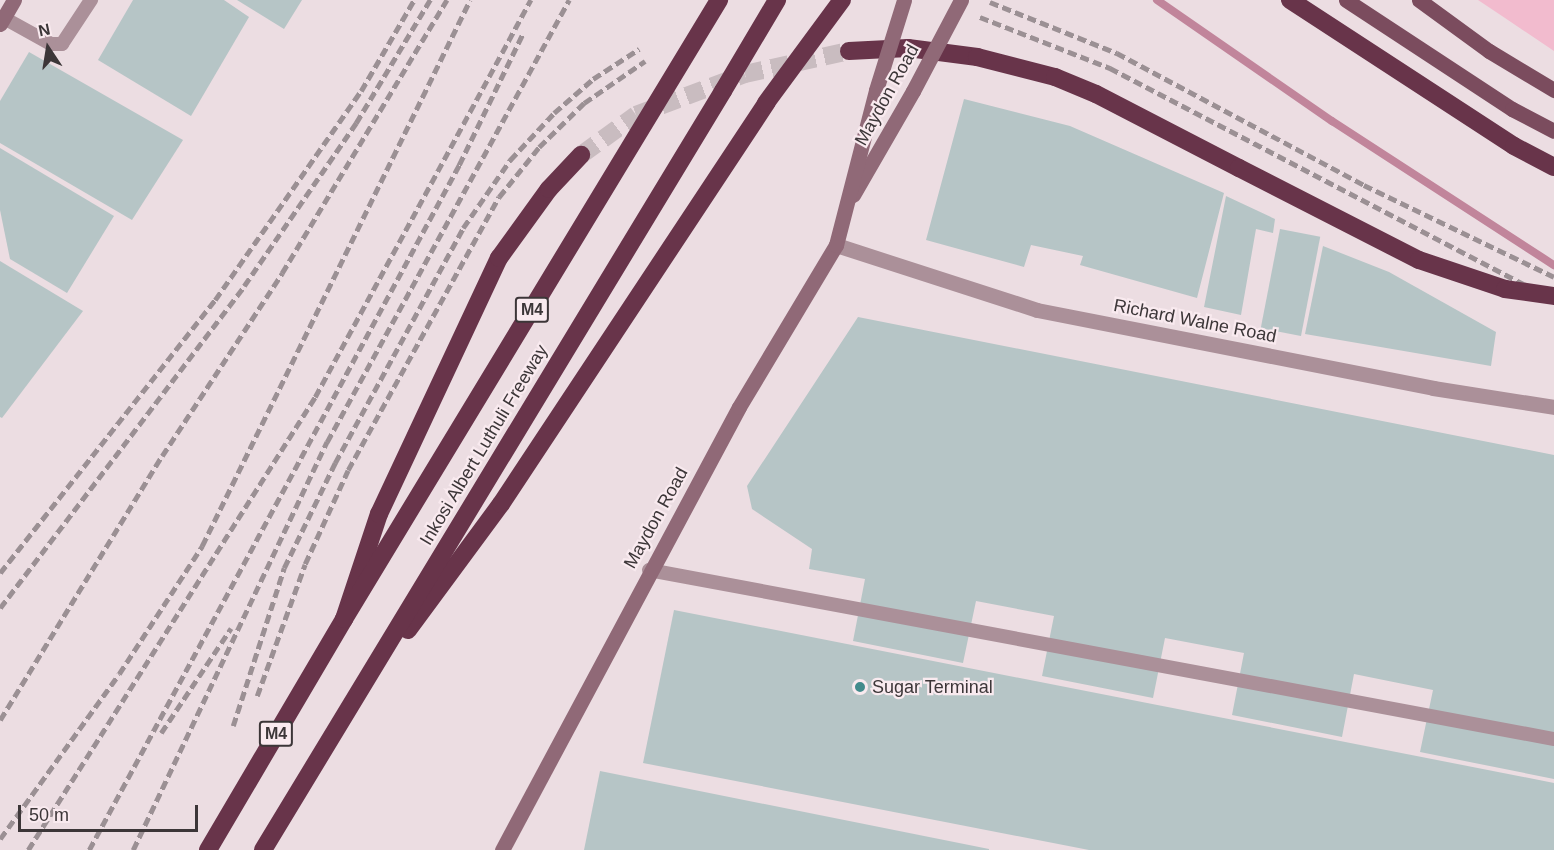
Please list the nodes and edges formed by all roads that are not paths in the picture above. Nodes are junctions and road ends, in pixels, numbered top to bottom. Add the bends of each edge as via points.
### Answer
1 (14, 0) edge
2 (91, 0) edge
3 (718, 0) edge
4 (777, 0) edge
5 (842, 0) edge
6 (904, 0) edge
7 (961, 0) edge
8 (1290, 0) edge
9 (1346, 0) edge
10 (1419, 0) edge
11 (2, 21) edge
12 (849, 51) tunnel mouth
13 (1554, 90) edge
14 (1554, 131) edge
15 (581, 155) tunnel mouth
16 (1554, 167) edge
17 (845, 208) junction
18 (836, 245) junction
19 (1554, 296) edge
20 (1554, 407) edge
21 (649, 570) junction
22 (344, 619) junction
23 (341, 722) junction
24 (1554, 739) edge
25 (208, 850) edge
26 (263, 850) edge
27 (502, 850) edge

1 - 11 street
2 - 11 lane via 62,44 51,44
3 - 22 highway, Inkosi Albert Luthuli Freeway / M4, bridge
4 - 23 highway, Inkosi Albert Luthuli Freeway, bridge
5 - 23 highway, bridge via 803,49 713,180 501,504
6 - 17 street, Maydon Road, bridge
7 - 17 street, Maydon Road, bridge
8 - 16 highway
9 - 14 main road via 1512,110
10 - 13 main road via 1489,51
12 - 19 highway, bridge via 908,48 977,57 1054,77 1096,94 1419,260 1505,289
15 - 22 highway via 549,189 499,258 379,514
17 - 18 street, Maydon Road
18 - 20 street, Richard Walne Road via 1037,310 1433,388
18 - 21 street, Maydon Road via 739,407
21 - 24 lane
21 - 27 street, Maydon Road
22 - 25 highway, Inkosi Albert Luthuli Freeway / M4
23 - 26 highway, Inkosi Albert Luthuli Freeway

